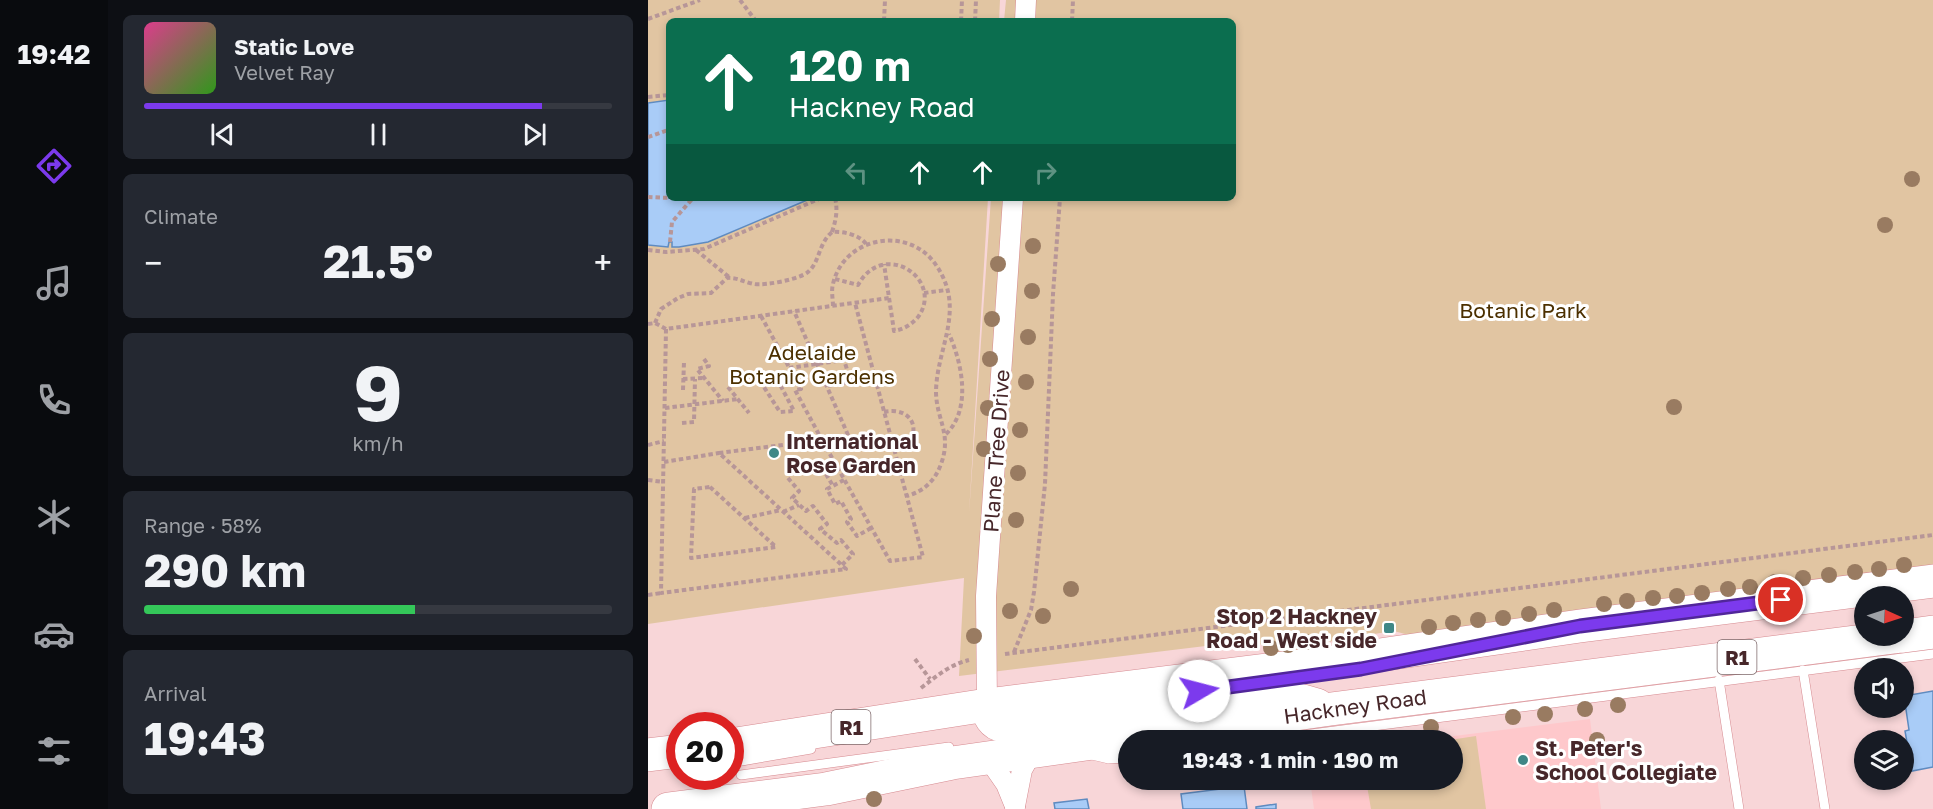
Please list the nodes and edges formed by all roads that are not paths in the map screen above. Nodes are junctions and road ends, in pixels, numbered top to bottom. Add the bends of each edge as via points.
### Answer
1 (1026, 0) edge
2 (1025, 18) edge
3 (1013, 201) edge
4 (1927, 585) edge
5 (1580, 626) junction
6 (1933, 632) edge
7 (1914, 635) edge
8 (1854, 642) edge
9 (1933, 654) edge
10 (1384, 665) dead end
11 (1803, 670) junction
12 (1719, 680) junction
13 (1299, 699) junction
14 (1095, 705) dead end
15 (1241, 708) dead end
16 (1331, 709) junction
17 (987, 715) junction
18 (1340, 730) edge
19 (744, 732) edge
20 (824, 746) dead end
21 (1047, 750) junction
22 (976, 752) junction
23 (666, 753) edge
24 (648, 755) edge
25 (1118, 759) edge
26 (744, 760) edge
27 (744, 775) edge
28 (1015, 808) edge
29 (668, 809) edge
30 (1739, 809) edge
31 (1826, 809) edge

1 - 2 street
3 - 17 street, Plane Tree Drive via 986,596
4 - 5 highway, R1
5 - 10 lane
5 - 17 highway, R1
6 - 7 highway, Hackney Road / R1
8 - 16 highway, Hackney Road / R1
9 - 11 lane
11 - 12 lane
11 - 31 lane
12 - 18 lane
12 - 30 lane
13 - 15 lane
13 - 16 highway
13 - 17 highway via 1268,694 1009,726 998,725
14 - 17 lane
16 - 21 highway, Hackney Road / R1
17 - 19 highway, R1
20 - 26 lane
21 - 22 highway, Hackney Road / R1
21 - 25 lane
21 - 28 street via 1022,770
22 - 27 lane
22 - 28 street via 1006,784
22 - 29 highway, Hackney Road / R1 via 952,763 826,789
23 - 24 highway

